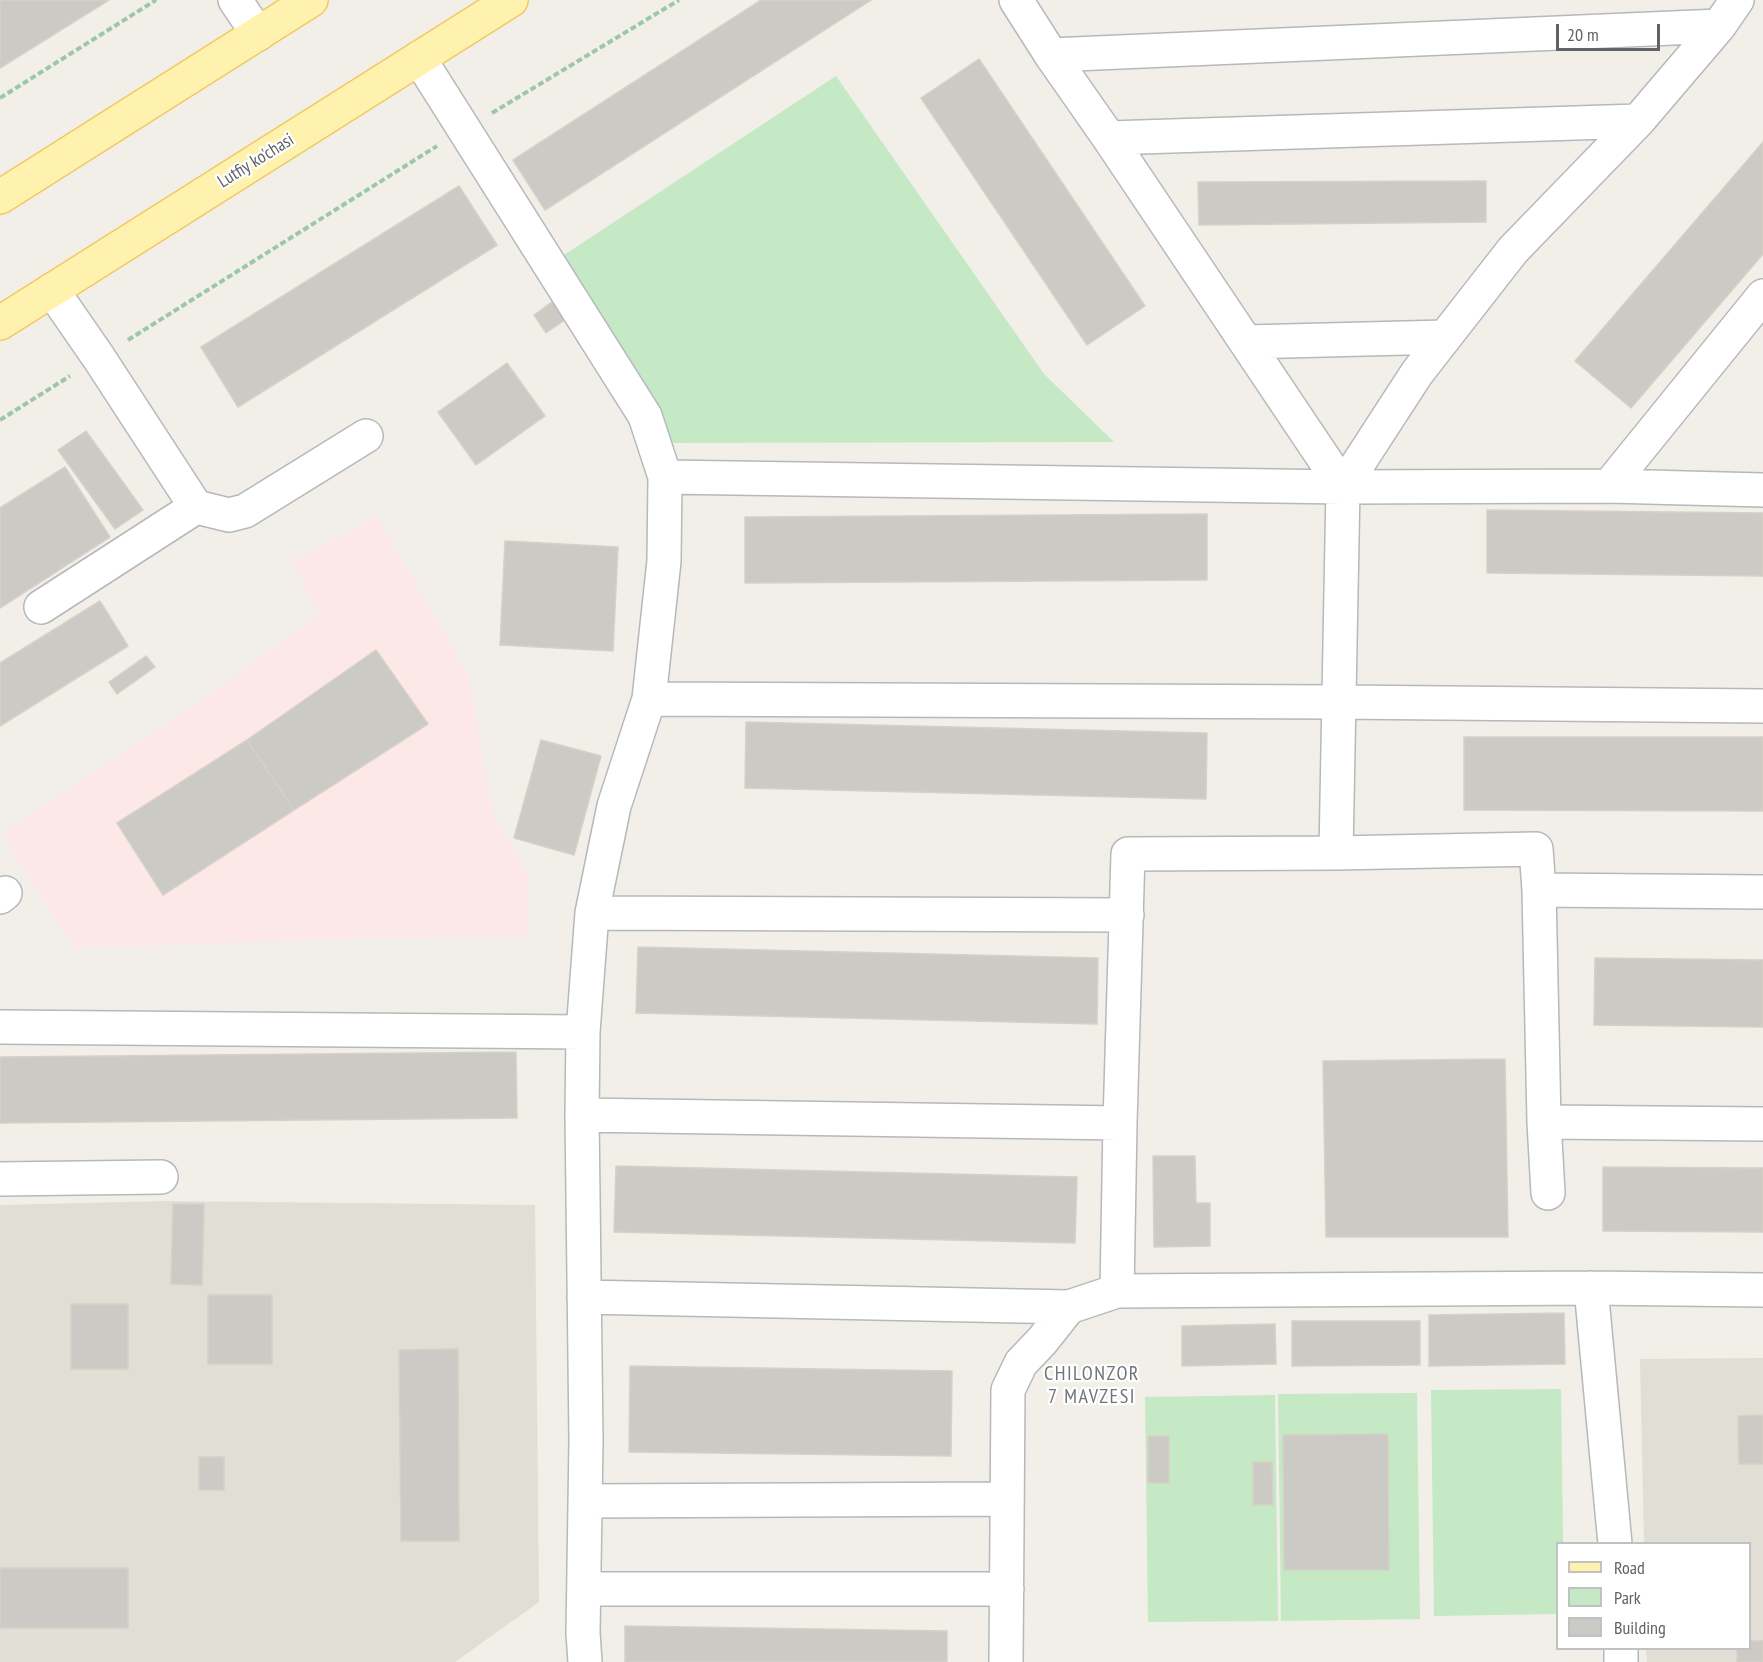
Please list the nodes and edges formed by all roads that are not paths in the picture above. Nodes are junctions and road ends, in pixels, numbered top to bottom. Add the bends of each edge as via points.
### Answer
1 (235, 0) edge
2 (311, 0) edge
3 (511, 0) edge
4 (1016, 0) edge
5 (1728, 13) edge
6 (258, 34) junction
7 (1051, 55) junction
8 (419, 58) junction
9 (1638, 121) junction
10 (1109, 138) junction
11 (0, 197) edge
12 (52, 290) junction
13 (1763, 296) edge
14 (0, 323) edge
15 (1445, 337) junction
16 (1246, 342) junction
17 (366, 436) dead end
18 (665, 477) junction
19 (1609, 486) junction
20 (1343, 487) junction
21 (1763, 490) edge
22 (196, 507) junction
23 (41, 607) dead end
24 (649, 699) junction
25 (1338, 702) junction
26 (1763, 706) edge
27 (1336, 853) junction
28 (1539, 890) junction
29 (1763, 892) edge
30 (592, 913) junction
31 (1127, 915) junction
32 (0, 1027) edge
33 (584, 1032) junction
34 (582, 1115) junction
35 (1545, 1122) junction
36 (1120, 1123) junction
37 (1763, 1124) edge
38 (161, 1177) dead end
39 (0, 1179) edge
40 (1548, 1193) dead end
41 (1591, 1288) junction
42 (1763, 1290) edge
43 (1117, 1291) junction
44 (584, 1297) junction
45 (1069, 1307) junction
46 (1007, 1500) junction
47 (585, 1501) junction
48 (1615, 1542) edge
49 (584, 1589) junction
50 (1007, 1589) junction
51 (585, 1662) edge
52 (1006, 1662) edge

1 - 6 lane
2 - 6 main road
3 - 8 main road, Lutfiy ko'chasi
4 - 7 lane
5 - 7 lane
5 - 9 lane
6 - 11 main road
7 - 10 lane
8 - 12 main road, Lutfiy ko'chasi
8 - 18 lane via 645,416
9 - 10 lane
9 - 15 lane via 1513,250
10 - 16 lane
12 - 14 main road, Lutfiy ko'chasi
12 - 22 lane
13 - 19 lane
15 - 16 lane
15 - 20 lane
16 - 20 lane
17 - 22 lane via 245,511 229,515
18 - 20 lane
18 - 24 lane via 664,561
19 - 20 lane
19 - 21 lane
20 - 25 lane
22 - 23 lane
24 - 25 lane
24 - 30 lane via 615,806
25 - 26 lane
25 - 27 lane
27 - 28 lane via 1536,849
27 - 31 lane via 1128,854
28 - 29 lane
28 - 35 lane
30 - 31 lane
30 - 33 lane
31 - 36 lane
32 - 33 lane
33 - 34 lane
34 - 36 lane
34 - 44 lane
35 - 37 lane
35 - 40 lane
36 - 43 lane
38 - 39 lane
41 - 42 lane
41 - 43 lane
41 - 48 lane
43 - 45 lane
44 - 45 lane
44 - 47 lane
45 - 46 lane via 1020,1363 1008,1390
46 - 47 lane
46 - 50 lane
47 - 49 lane
49 - 50 lane
49 - 51 lane
50 - 52 lane

